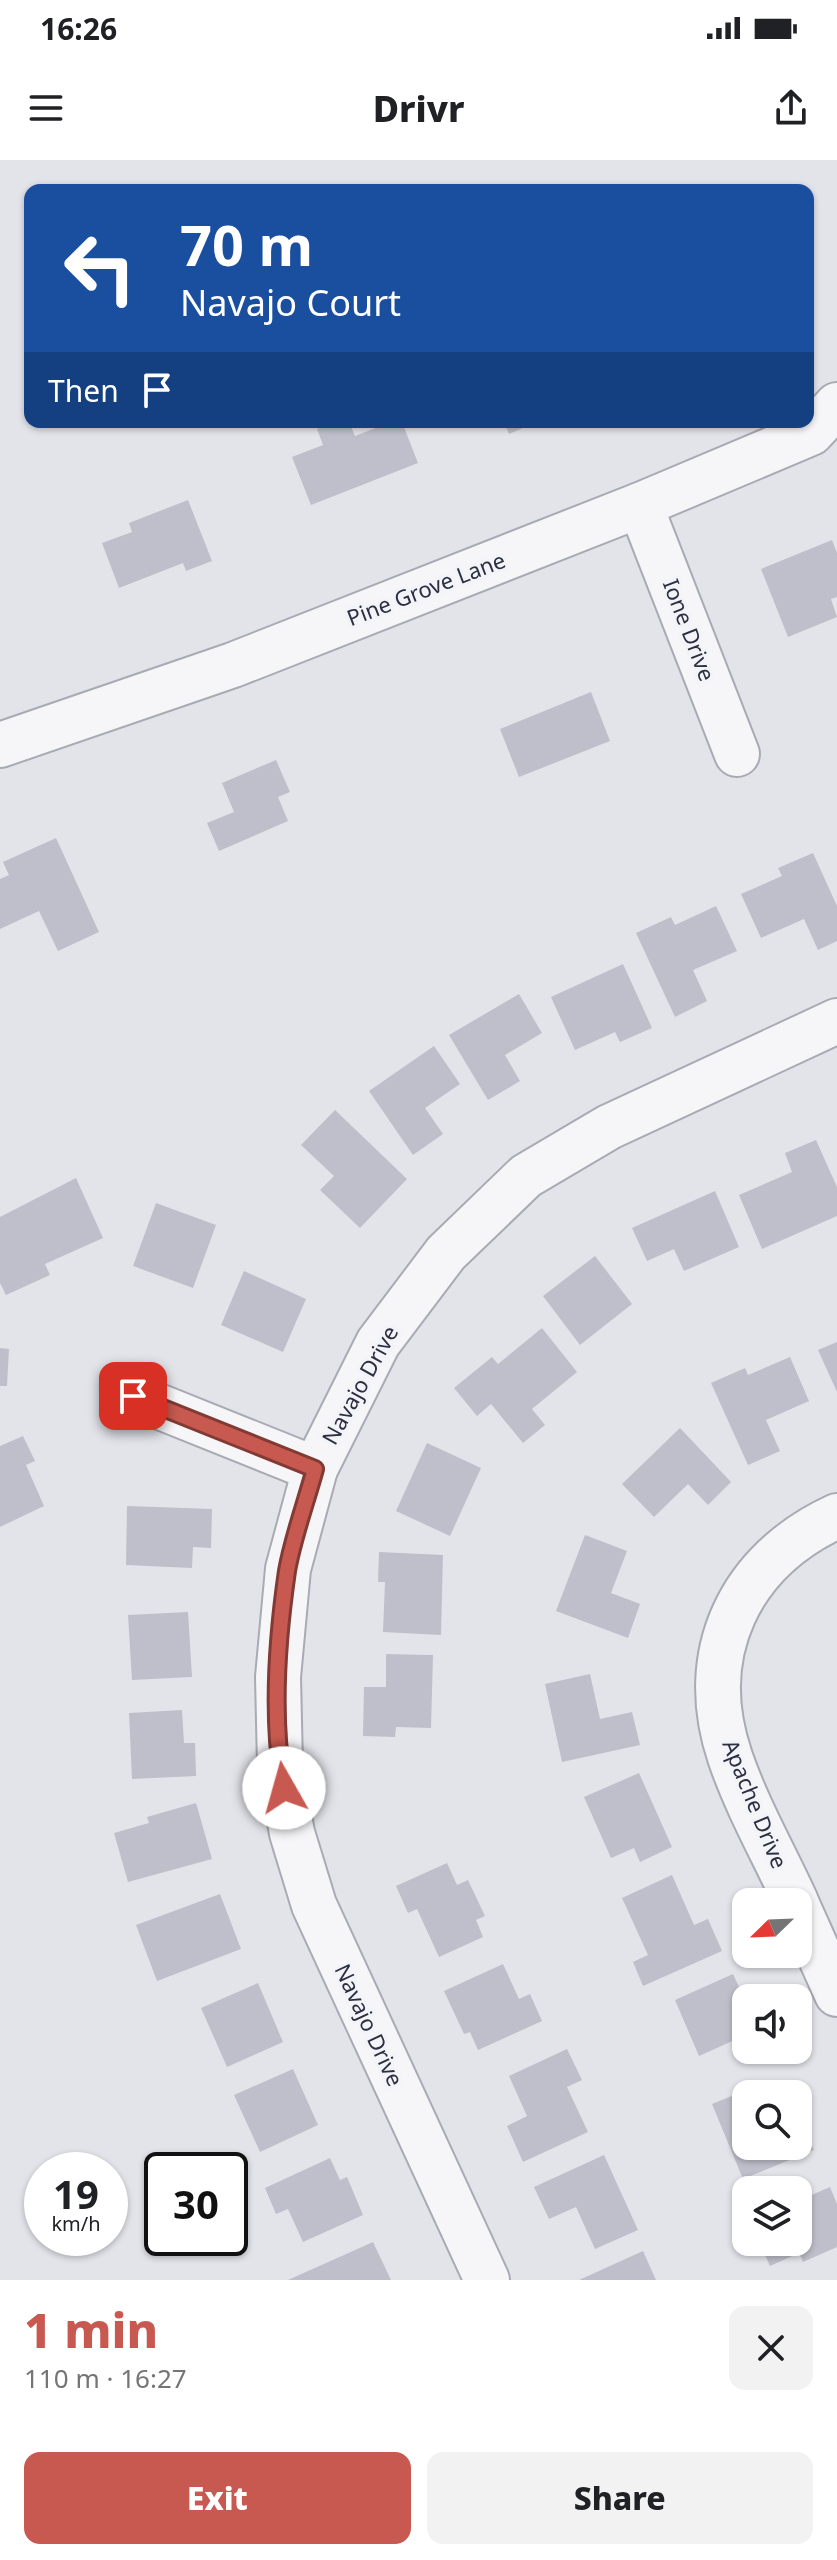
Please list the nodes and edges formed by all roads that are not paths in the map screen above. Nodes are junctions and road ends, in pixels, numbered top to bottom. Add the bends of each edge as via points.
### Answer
1 (837, 405) edge
2 (640, 505) junction
3 (0, 745) edge
4 (737, 754) dead end
5 (837, 1021) edge
6 (133, 1396) dead end
7 (315, 1469) junction
8 (837, 1516) edge
9 (789, 1888) edge
10 (812, 1938) edge
11 (837, 1994) edge
12 (487, 2280) edge

1 - 2 street, Pine Grove Lane via 811,433
2 - 3 street, Pine Grove Lane via 233,665
2 - 4 street, Ione Drive
5 - 7 street, Navajo Drive via 609,1127 526,1176 446,1253 378,1343
6 - 7 street
7 - 12 street, Navajo Drive via 288,1569 278,1677 280,1765 292,1833 314,1905
8 - 9 street, Apache Drive via 781,1551 746,1587 726,1634 716,1689 730,1756
10 - 11 street, Apache Drive

